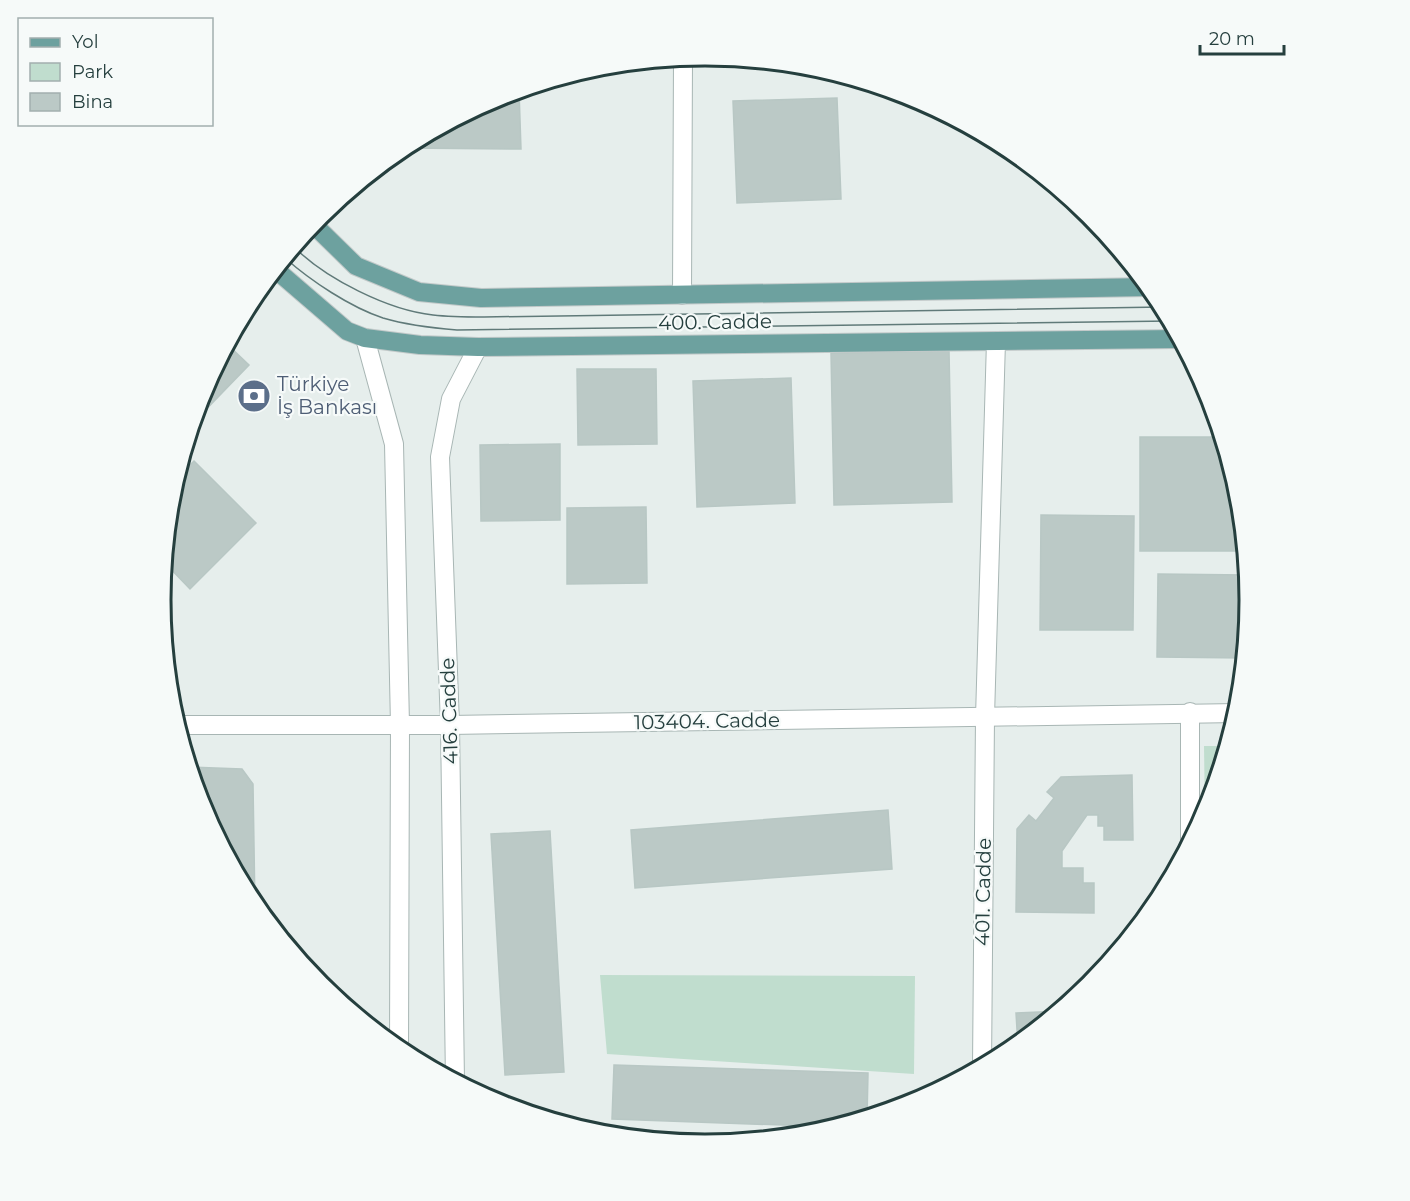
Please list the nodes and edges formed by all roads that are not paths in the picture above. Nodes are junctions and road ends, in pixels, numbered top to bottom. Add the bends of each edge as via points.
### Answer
1 (683, 67) edge
2 (320, 231) edge
3 (281, 275) edge
4 (1137, 287) edge
5 (682, 295) junction
6 (365, 338) junction
7 (1171, 339) edge
8 (996, 341) junction
9 (478, 347) junction
10 (1190, 712) junction
11 (1227, 713) edge
12 (985, 717) junction
13 (186, 725) edge
14 (400, 725) junction
15 (450, 725) junction
16 (1190, 824) edge
17 (399, 1039) edge
18 (982, 1057) edge
19 (455, 1072) edge

1 - 5 street
2 - 5 main road, 400. Cadde via 356,266 419,292 481,298
3 - 6 main road, 400. Cadde via 347,331
4 - 5 main road, 400. Cadde
6 - 9 main road, 400. Cadde
6 - 14 street via 394,444
7 - 8 main road, 400. Cadde
8 - 9 main road, 400. Cadde
8 - 12 street, 401. Cadde
9 - 15 street, 416. Cadde via 451,399 440,457
10 - 11 street, 103404. Cadde
10 - 12 street, 103404. Cadde
10 - 16 street
12 - 15 street, 103404. Cadde
12 - 18 street, 401. Cadde
13 - 14 street, 103404. Cadde
14 - 15 street, 103404. Cadde
14 - 17 street
15 - 19 street, 416. Cadde

